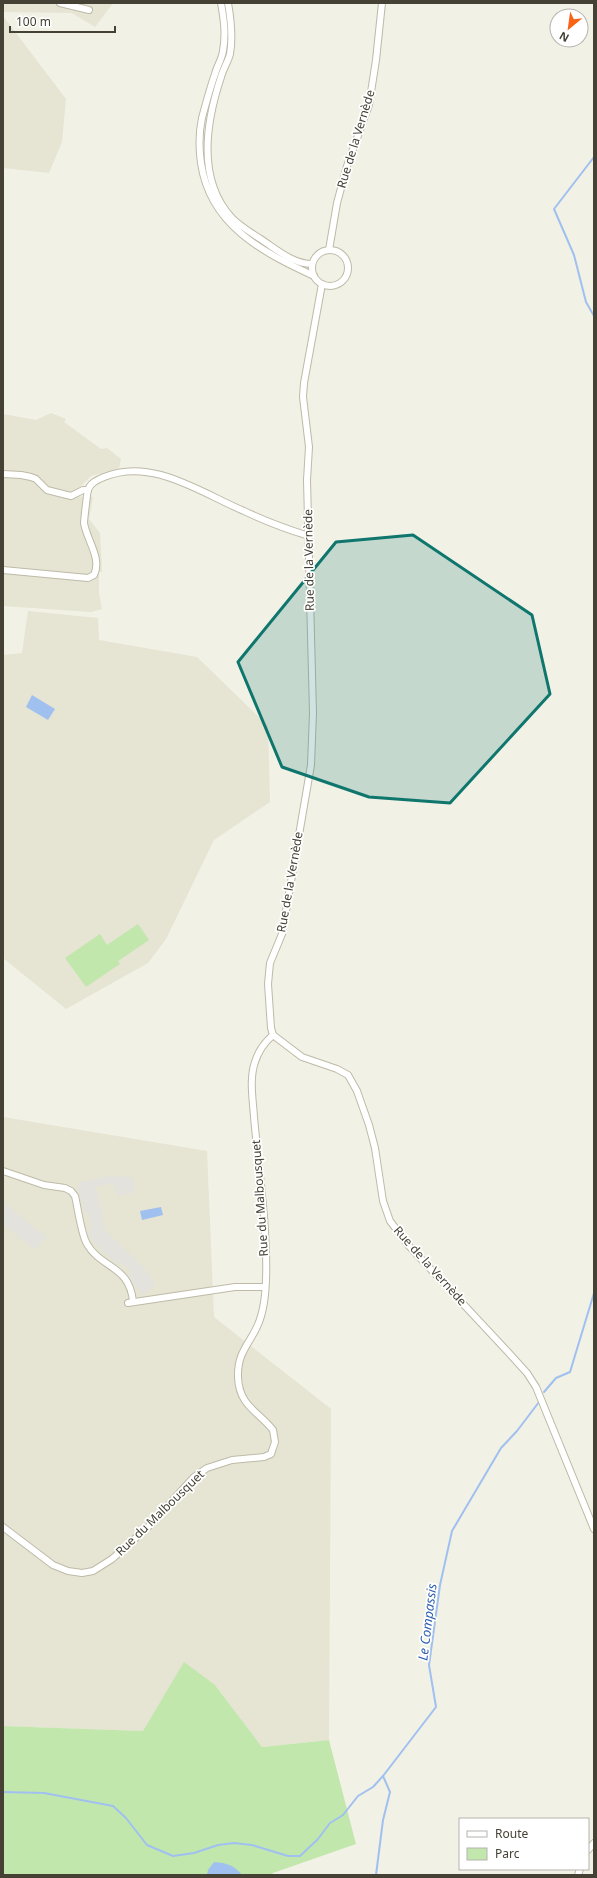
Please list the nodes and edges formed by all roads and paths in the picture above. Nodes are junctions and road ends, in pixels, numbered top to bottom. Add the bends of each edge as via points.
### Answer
1 (60, 3) edge
2 (221, 3) edge
3 (228, 3) edge
4 (382, 3) edge
5 (89, 10) dead end
6 (329, 250) junction
7 (312, 264) junction
8 (314, 276) junction
9 (322, 284) junction
10 (3, 474) edge
11 (88, 490) junction
12 (309, 536) junction
13 (3, 570) edge
14 (273, 1035) junction
15 (3, 1171) edge
16 (264, 1287) junction
17 (3, 1527) edge
18 (594, 1529) edge

1 - 5 street
2 - 8 street via 225,28 223,53 215,73 201,128 201,160 210,196 223,216 239,232 290,265
3 - 7 street via 232,28 230,55 221,75 208,123 207,153 216,194 232,218 243,227 292,259 303,264
4 - 6 street, Rue de la Vernède via 369,105 347,166 337,203
6 - 7 street via 318,254
6 - 9 street via 345,258 348,270 338,284
7 - 8 street
8 - 9 street
9 - 12 street, Rue de la Vernède via 303,397 309,447
10 - 11 street via 31,477 48,490 71,496
11 - 12 street via 94,482 113,474 135,472 157,475 189,484 280,527
11 - 13 street via 84,523 97,561 94,575 88,578
12 - 14 street, Rue de la Vernède via 313,713 311,765 282,934 270,963 268,1008
14 - 16 street, Rue du Malbousquet via 261,1049 255,1062 252,1095 264,1216
14 - 18 street, Rue de la Vernède via 302,1057 337,1068 348,1075 369,1125 383,1201 390,1221 409,1246 527,1373 536,1387
15 - 16 street via 71,1191 75,1196 86,1243 126,1279 131,1288 131,1303 235,1287
16 - 17 street, Rue du Malbousquet via 261,1316 239,1359 238,1377 240,1391 247,1406 273,1430 275,1442 271,1454 232,1460 207,1468 194,1477 150,1525 112,1559 93,1571 82,1574 53,1564

